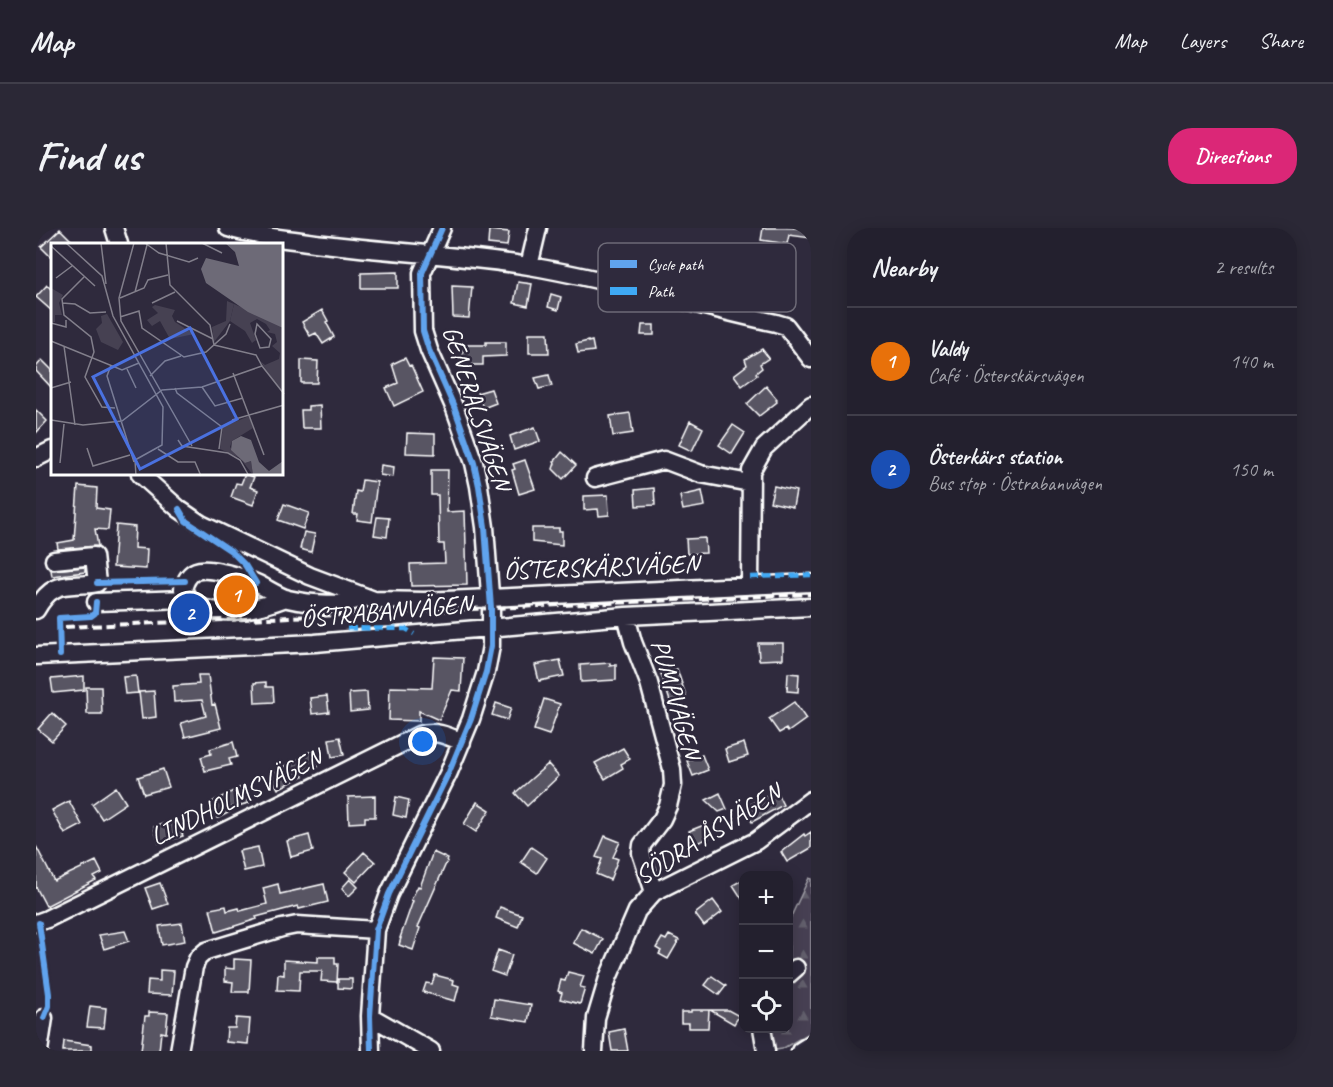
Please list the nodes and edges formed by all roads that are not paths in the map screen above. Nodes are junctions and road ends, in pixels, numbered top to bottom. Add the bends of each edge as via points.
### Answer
1 (114, 228) edge
2 (228, 228) edge
3 (442, 228) edge
4 (538, 228) edge
5 (119, 243) edge
6 (429, 255) junction
7 (529, 266) junction
8 (598, 282) edge
9 (732, 312) edge
10 (811, 359) edge
11 (811, 405) edge
12 (51, 450) edge
13 (36, 458) edge
14 (142, 476) edge
15 (595, 478) dead end
16 (750, 483) junction
17 (54, 560) dead end
18 (811, 583) edge
19 (750, 586) junction
20 (365, 597) junction
21 (490, 597) junction
22 (286, 598) junction
23 (186, 599) junction
24 (96, 603) dead end
25 (811, 607) edge
26 (36, 610) edge
27 (626, 616) junction
28 (492, 627) junction
29 (36, 656) edge
30 (462, 742) junction
31 (811, 800) edge
32 (654, 892) junction
33 (36, 923) edge
34 (376, 930) junction
35 (370, 1016) junction
36 (44, 1018) dead end
37 (763, 1033) edge
38 (811, 1044) edge
39 (39, 1051) edge
40 (179, 1051) edge
41 (371, 1051) edge
42 (431, 1051) edge
43 (594, 1051) edge
44 (766, 1051) edge
45 (800, 1051) edge

1 - 5 street
2 - 6 street via 316,243
3 - 6 street, GENERALSVÄGEN
4 - 7 street
6 - 7 street
6 - 21 street, GENERALSVÄGEN via 422,273 423,331 474,463 483,503
7 - 8 street
9 - 10 street via 786,326
11 - 16 street via 759,455
12 - 13 street
14 - 20 street, ÖSTERSKÄRSVÄGEN via 201,524 310,576
15 - 16 street via 664,460 701,474
16 - 19 street
17 - 26 street via 94,556 97,583 54,588
18 - 19 street, ÖSTERSKÄRSVÄGEN
19 - 21 street, ÖSTERSKÄRSVÄGEN
20 - 21 street, ÖSTERSKÄRSVÄGEN via 424,601
20 - 22 street via 340,604
21 - 28 street, GENERALSVÄGEN
22 - 23 street via 253,609 215,611 195,606
22 - 23 street via 256,583 203,570 195,571 185,581
23 - 24 street
25 - 27 street, ÖSTRABANVÄGEN
27 - 28 street, ÖSTRABANVÄGEN
27 - 32 street, PUMPVÄGEN via 672,770 668,806 642,844 641,854
28 - 29 street, ÖSTRABANVÄGEN via 315,643
28 - 30 street, GENERALSVÄGEN via 486,672
30 - 33 street, LINDHOLMSVÄGEN via 438,733 418,735
30 - 34 street, GENERALSVÄGEN via 389,894
31 - 32 street, SÖDRA ÅSVÄGEN via 756,841
32 - 43 street, SÖDRA ÅSVÄGEN via 637,911 608,978 596,1018
34 - 35 street, GENERALSVÄGEN
34 - 40 street via 297,925 206,951 195,967
35 - 41 street, GENERALSVÄGEN
35 - 42 street
36 - 39 street
37 - 44 street
38 - 45 street

